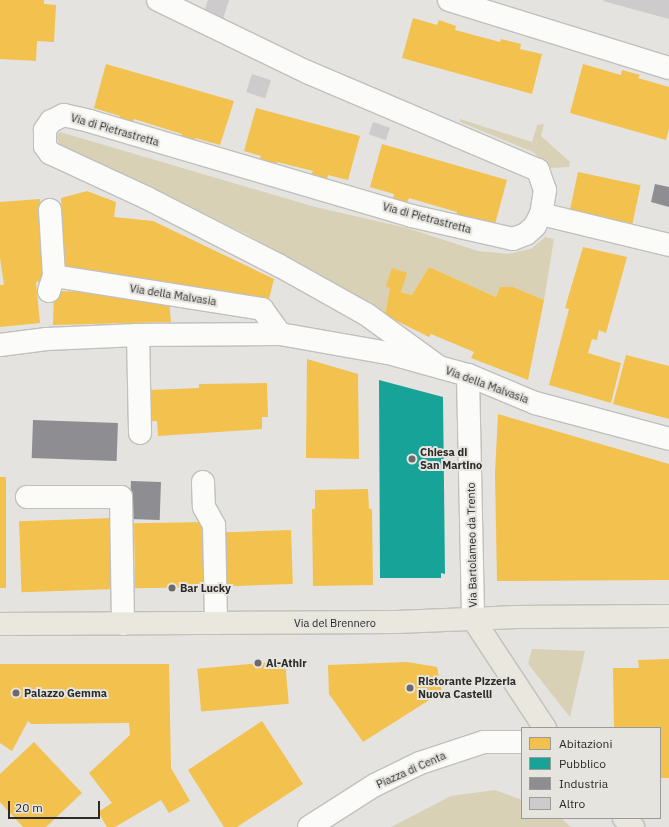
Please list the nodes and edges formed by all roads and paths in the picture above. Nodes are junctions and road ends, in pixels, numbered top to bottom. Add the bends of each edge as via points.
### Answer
1 (158, 0) edge
2 (449, 0) edge
3 (669, 68) edge
4 (50, 210) dead end
5 (541, 214) junction
6 (669, 245) edge
7 (280, 334) junction
8 (138, 335) junction
9 (0, 346) edge
10 (439, 367) junction
11 (468, 375) junction
12 (140, 433) dead end
13 (669, 439) edge
14 (203, 482) dead end
15 (27, 497) dead end
16 (669, 616) edge
17 (474, 619) junction
18 (216, 623) junction
19 (0, 624) edge
20 (123, 624) junction
21 (544, 727) edge
22 (521, 742) edge
23 (625, 819) edge
24 (309, 827) edge
25 (633, 827) edge

1 - 5 street, Via di Pietrastretta via 307,72 538,170 545,190
2 - 3 street
4 - 7 street, Via della Malvasia via 51,284 262,309
5 - 6 street
5 - 10 street, Via di Pietrastretta via 535,226 526,234 513,239 412,216 90,121 64,115 51,121 45,130 45,146 50,153 148,198 280,266 366,314
7 - 8 street, Via della Malvasia
7 - 10 street, Via della Malvasia via 388,353
8 - 9 street, Via della Malvasia via 47,339
8 - 12 street
10 - 11 street, Via della Malvasia
11 - 13 street, Via della Malvasia via 535,403
11 - 17 street, Via Bartolameo da Trento
14 - 18 street via 204,507 214,524
15 - 20 street via 121,497
16 - 17 main road, Via del Brennero
17 - 18 main road, Via del Brennero
17 - 21 main road
18 - 20 main road, Via del Brennero
19 - 20 main road, Via del Brennero
22 - 24 street, Piazza di Centa via 484,742 420,763 375,785
23 - 25 main road

